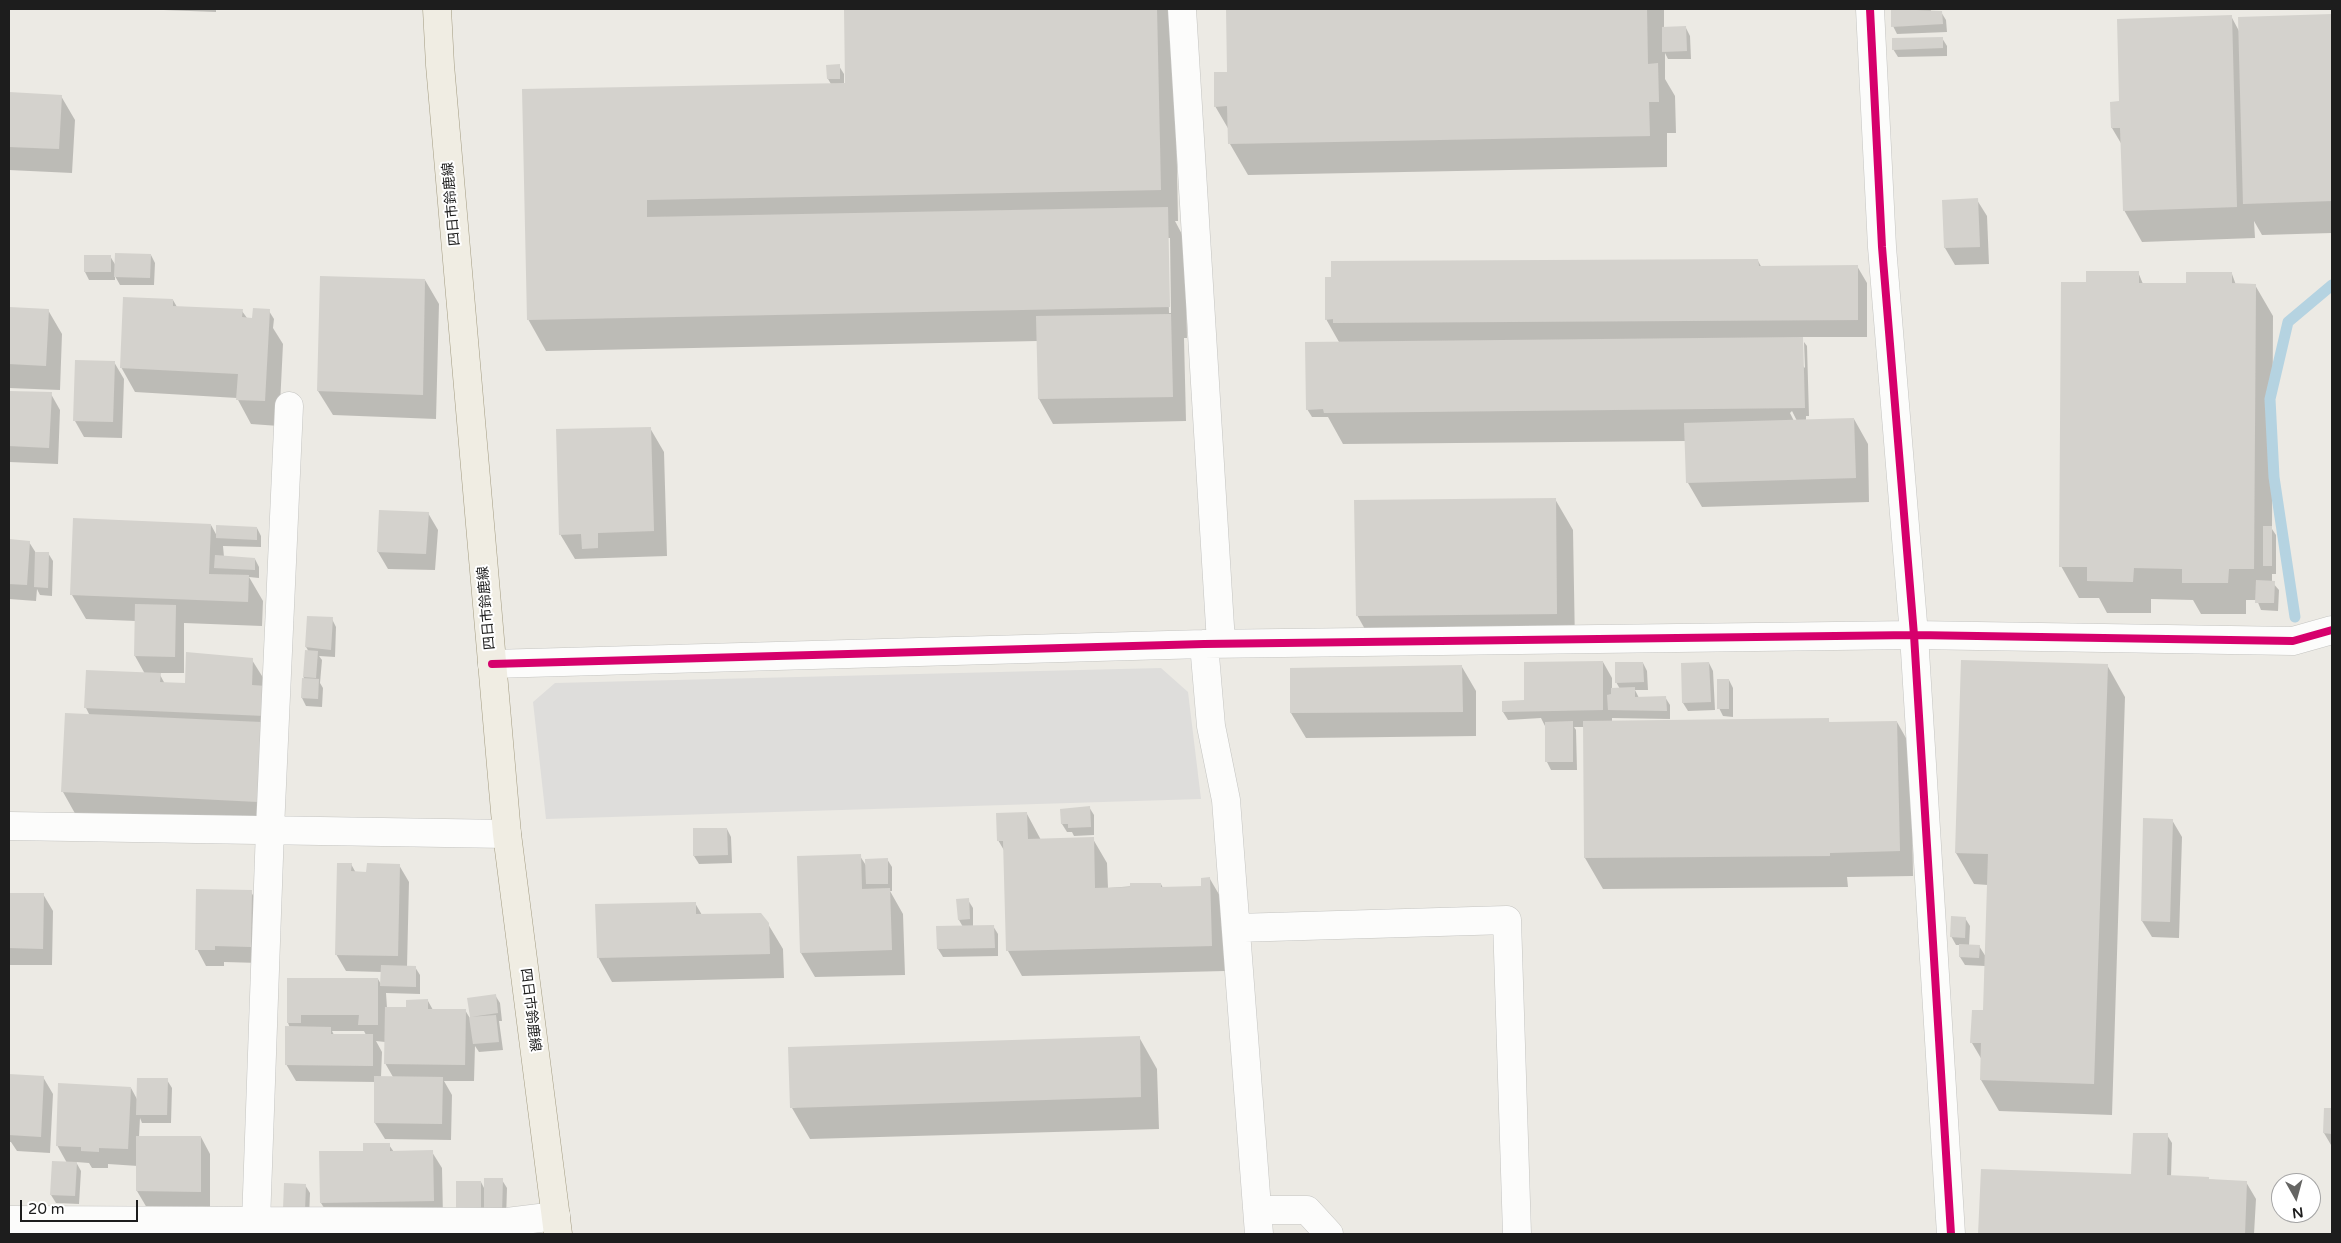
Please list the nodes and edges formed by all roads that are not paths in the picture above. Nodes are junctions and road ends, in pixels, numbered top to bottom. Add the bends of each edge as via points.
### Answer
1 (437, 9) edge
2 (1182, 9) edge
3 (1870, 9) edge
4 (289, 406) dead end
5 (2332, 630) edge
6 (1914, 635) junction
7 (1212, 644) junction
8 (492, 664) junction
9 (9, 826) edge
10 (270, 830) junction
11 (507, 834) junction
12 (1236, 928) junction
13 (9, 1220) edge
14 (256, 1222) junction
15 (1258, 1222) edge
16 (557, 1225) edge
17 (1329, 1234) edge
18 (1517, 1234) edge
19 (1951, 1234) edge

1 - 8 main road, 四日市鈴鹿線
2 - 7 street
3 - 6 street via 1882,247
4 - 10 street
5 - 6 street via 2293,641
6 - 7 street
6 - 19 street
7 - 8 street
7 - 12 street via 1210,726 1226,800
8 - 11 main road, 四日市鈴鹿線
9 - 10 street
10 - 11 street
10 - 14 street
11 - 16 main road, 四日市鈴鹿線
12 - 15 street
12 - 18 street via 1507,920
13 - 14 street
14 - 16 street via 360,1220
15 - 17 street via 1306,1210

